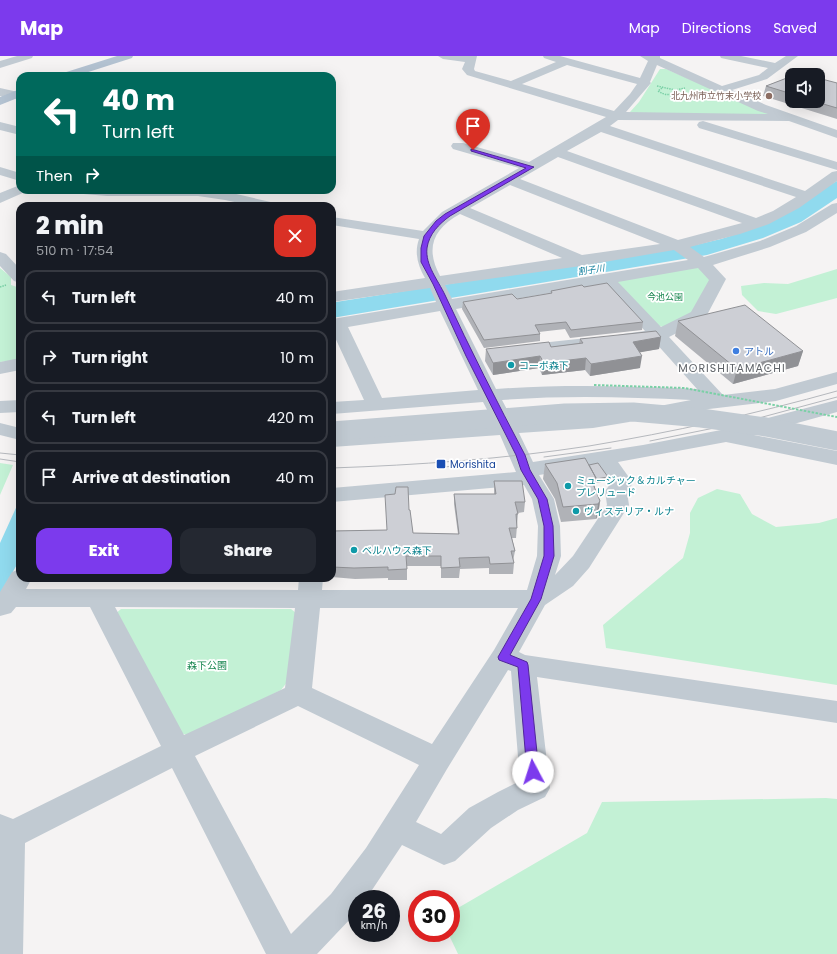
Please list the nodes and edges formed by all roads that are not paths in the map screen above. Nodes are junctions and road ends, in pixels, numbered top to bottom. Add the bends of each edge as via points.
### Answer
1 (28, 56) edge
2 (126, 56) edge
3 (443, 56) edge
4 (548, 56) edge
5 (726, 56) edge
6 (793, 56) edge
7 (652, 57) edge
8 (8, 58) edge
9 (471, 58) edge
10 (566, 61) junction
11 (0, 65) edge
12 (777, 67) junction
13 (76, 72) edge
14 (645, 83) junction
15 (511, 85) junction
16 (720, 90) junction
17 (0, 92) edge
18 (16, 94) edge
19 (16, 94) edge
20 (0, 101) edge
21 (617, 116) junction
22 (684, 118) junction
23 (788, 118) junction
24 (0, 126) edge
25 (600, 127) junction
26 (16, 130) edge
27 (837, 134) edge
28 (458, 146) dead end
29 (557, 152) junction
30 (837, 166) edge
31 (531, 167) junction
32 (0, 171) edge
33 (837, 175) edge
34 (16, 176) edge
35 (510, 180) junction
36 (16, 191) edge
37 (212, 194) edge
38 (806, 196) junction
39 (0, 199) edge
40 (255, 202) edge
41 (837, 207) edge
42 (459, 208) junction
43 (336, 222) edge
44 (756, 223) junction
45 (351, 225) junction
46 (336, 231) edge
47 (427, 236) junction
48 (678, 246) junction
49 (0, 257) edge
50 (581, 260) junction
51 (701, 261) junction
52 (16, 274) edge
53 (606, 278) junction
54 (436, 283) junction
55 (336, 296) edge
56 (444, 302) junction
57 (336, 323) edge
58 (336, 325) edge
59 (659, 335) junction
60 (509, 352) edge
61 (16, 365) edge
62 (0, 368) edge
63 (837, 378) edge
64 (0, 392) edge
65 (16, 392) edge
66 (489, 395) junction
67 (714, 396) junction
68 (776, 396) junction
69 (376, 405) junction
70 (336, 408) edge
71 (836, 410) edge
72 (336, 417) edge
73 (507, 428) junction
74 (837, 428) edge
75 (336, 431) edge
76 (726, 436) junction
77 (837, 441) edge
78 (336, 442) edge
79 (837, 458) edge
80 (604, 459) junction
81 (527, 474) junction
82 (336, 495) edge
83 (310, 588) edge
84 (10, 595) edge
85 (536, 599) junction
86 (99, 600) junction
87 (513, 661) junction
88 (298, 694) junction
89 (837, 712) edge
90 (178, 751) junction
91 (437, 760) junction
92 (397, 827) junction
93 (3, 834) edge
94 (6, 954) edge
95 (284, 954) edge
96 (294, 954) edge

1 - 8 street
2 - 13 main road
3 - 9 street
4 - 10 street
5 - 12 street
6 - 12 street
7 - 14 street
7 - 16 street
8 - 11 street
9 - 15 street via 468,68 471,73
10 - 14 street
10 - 15 street
12 - 16 street via 763,76
14 - 21 street
15 - 21 street
16 - 23 street
17 - 18 street
19 - 20 main road
21 - 22 street
21 - 25 street
22 - 23 street
22 - 30 street
23 - 27 street
24 - 26 street
25 - 29 street
25 - 38 street
28 - 31 street
29 - 31 street
29 - 44 street
31 - 35 street
32 - 34 street
33 - 38 street
35 - 42 street
35 - 48 street
36 - 39 street
37 - 40 street
38 - 44 street via 777,214
41 - 51 street via 801,229 765,244
42 - 47 street via 438,222
42 - 50 street
43 - 45 street
44 - 48 street
45 - 46 street
45 - 47 street
47 - 54 street via 424,262
48 - 50 street
48 - 51 street
49 - 52 street
50 - 54 street
51 - 53 street
51 - 59 street via 718,279 706,304 698,315
53 - 56 street
53 - 59 street
54 - 55 street
54 - 56 street
56 - 57 street
56 - 66 street via 477,355
58 - 69 street
59 - 60 street
59 - 67 street
61 - 62 street
63 - 68 street
64 - 65 street
66 - 67 street via 582,391
66 - 69 street
66 - 73 street
67 - 68 street
68 - 73 street via 709,403 598,422
69 - 70 street
71 - 76 street
72 - 74 street via 557,399 656,401 750,412
73 - 78 street
73 - 81 street
75 - 77 street, bridge via 565,413 632,412 766,427
76 - 79 street
76 - 80 street via 663,450
80 - 81 street
80 - 85 street via 622,483 616,491 618,505 581,562 565,580
81 - 82 street via 416,489
81 - 85 street via 543,499 549,526 549,556
83 - 85 street
83 - 86 street
83 - 88 street
84 - 86 street
85 - 87 street
86 - 90 street
87 - 89 street
87 - 91 street
87 - 92 street via 535,788 480,818 444,851
88 - 90 street
88 - 91 street
90 - 93 street
90 - 95 street
91 - 92 street
92 - 96 street via 342,905
93 - 94 street

